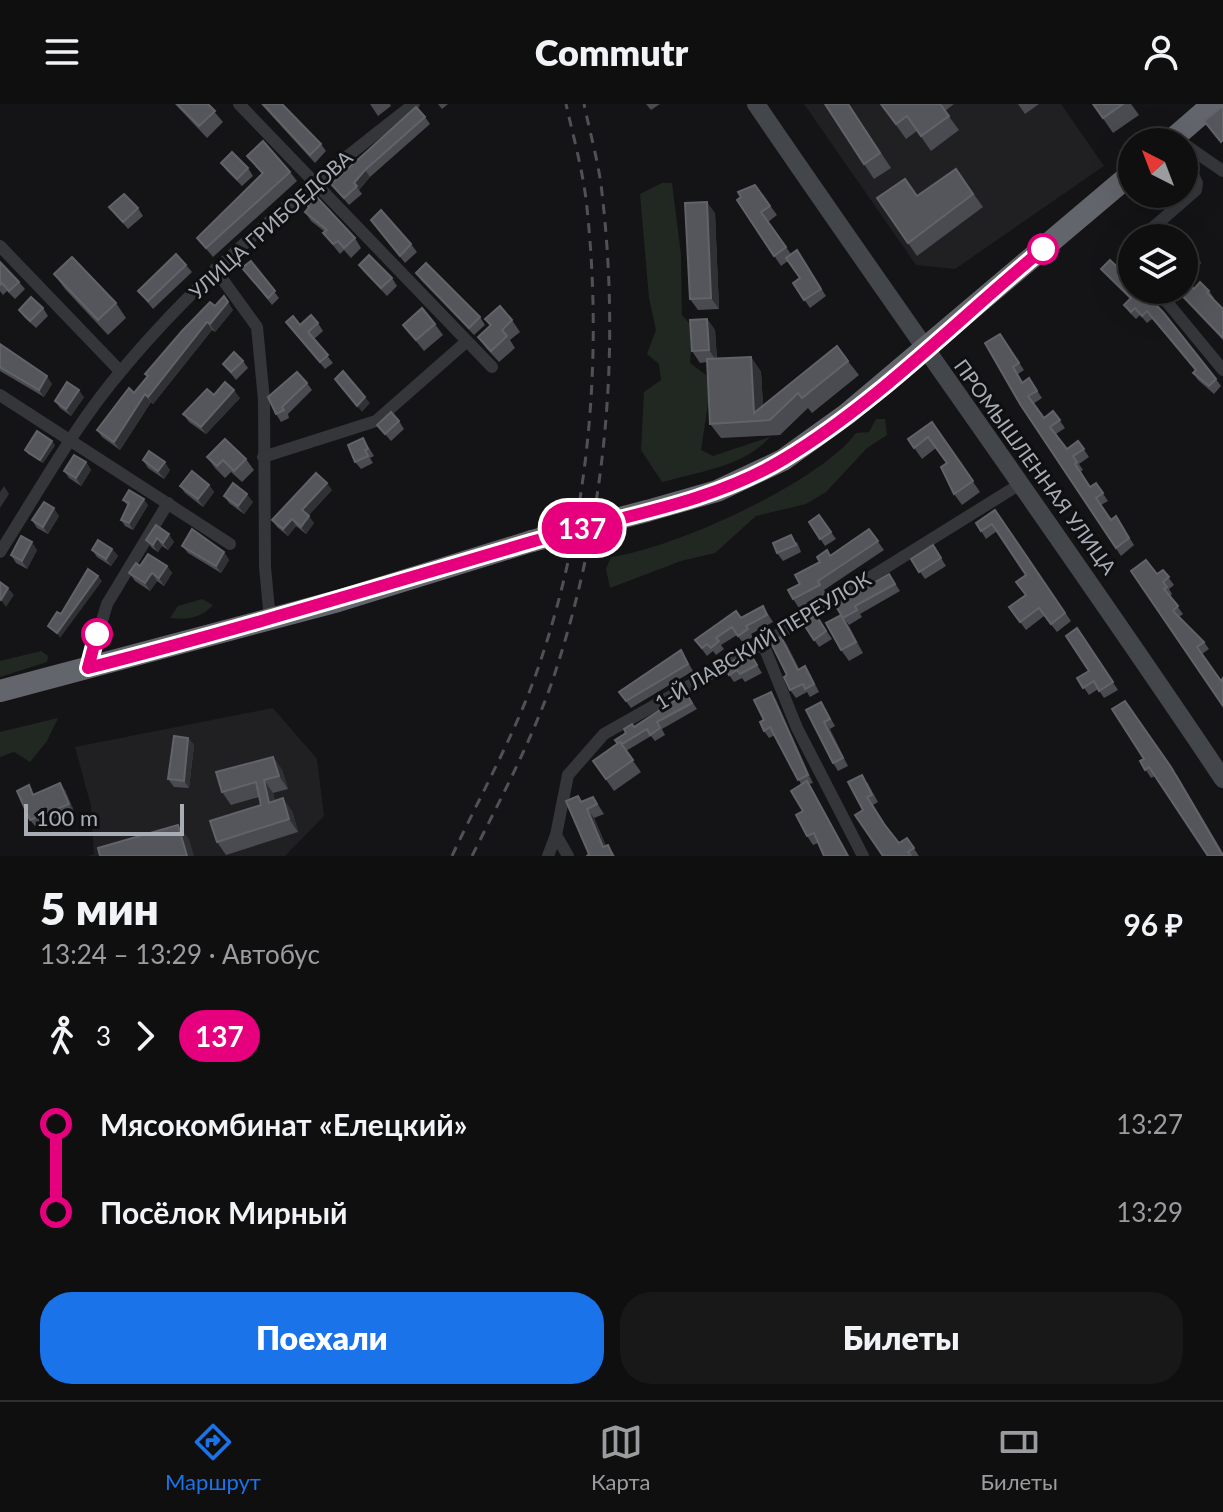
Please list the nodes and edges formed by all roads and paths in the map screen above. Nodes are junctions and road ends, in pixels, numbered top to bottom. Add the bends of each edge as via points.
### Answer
1 (239, 104) edge
2 (414, 104) edge
3 (756, 104) edge
4 (1213, 104) edge
5 (1192, 128) edge
6 (1198, 156) edge
7 (1223, 171) edge
8 (312, 183) junction
9 (1118, 185) edge
10 (1175, 208) edge
11 (1157, 224) edge
12 (0, 246) edge
13 (215, 269) junction
14 (1169, 304) edge
15 (466, 342) junction
16 (924, 350) junction
17 (492, 367) dead end
18 (1223, 370) edge
19 (120, 371) junction
20 (0, 395) edge
21 (72, 439) junction
22 (263, 457) junction
23 (1020, 484) junction
24 (168, 503) junction
25 (230, 544) dead end
26 (0, 552) edge
27 (270, 620) junction
28 (763, 644) junction
29 (88, 668) junction
30 (0, 691) edge
31 (1223, 779) edge
32 (556, 835) junction
33 (548, 856) edge
34 (568, 856) edge
35 (863, 856) edge

1 - 8 street
2 - 8 street, УЛИЦА ГРИБОЕДОВА
3 - 16 street, ПРОМЫШЛЕННАЯ УЛИЦА
4 - 5 highway
6 - 7 street
8 - 13 street, УЛИЦА ГРИБОЕДОВА
8 - 15 street
9 - 16 highway
10 - 11 street
12 - 19 street
13 - 19 street, УЛИЦА ГРИБОЕДОВА
13 - 22 street via 257,327
14 - 18 street
15 - 17 street
15 - 22 street via 376,421
16 - 23 street, ПРОМЫШЛЕННАЯ УЛИЦА
16 - 27 highway, bridge via 783,460 717,491
19 - 21 street, УЛИЦА ГРИБОЕДОВА
20 - 21 street
21 - 24 street
21 - 26 street, УЛИЦА ГРИБОЕДОВА
22 - 27 street
23 - 28 street, 1-Й ЛАВСКИЙ ПЕРЕУЛОК
23 - 31 street, ПРОМЫШЛЕННАЯ УЛИЦА
24 - 25 street
24 - 29 street via 107,604
27 - 29 highway
28 - 32 street, 1-Й ЛАВСКИЙ ПЕРЕУЛОК via 604,734 568,775
28 - 35 street via 797,728
29 - 30 highway
32 - 33 street, 1-Й ЛАВСКИЙ ПЕРЕУЛОК
32 - 34 street

